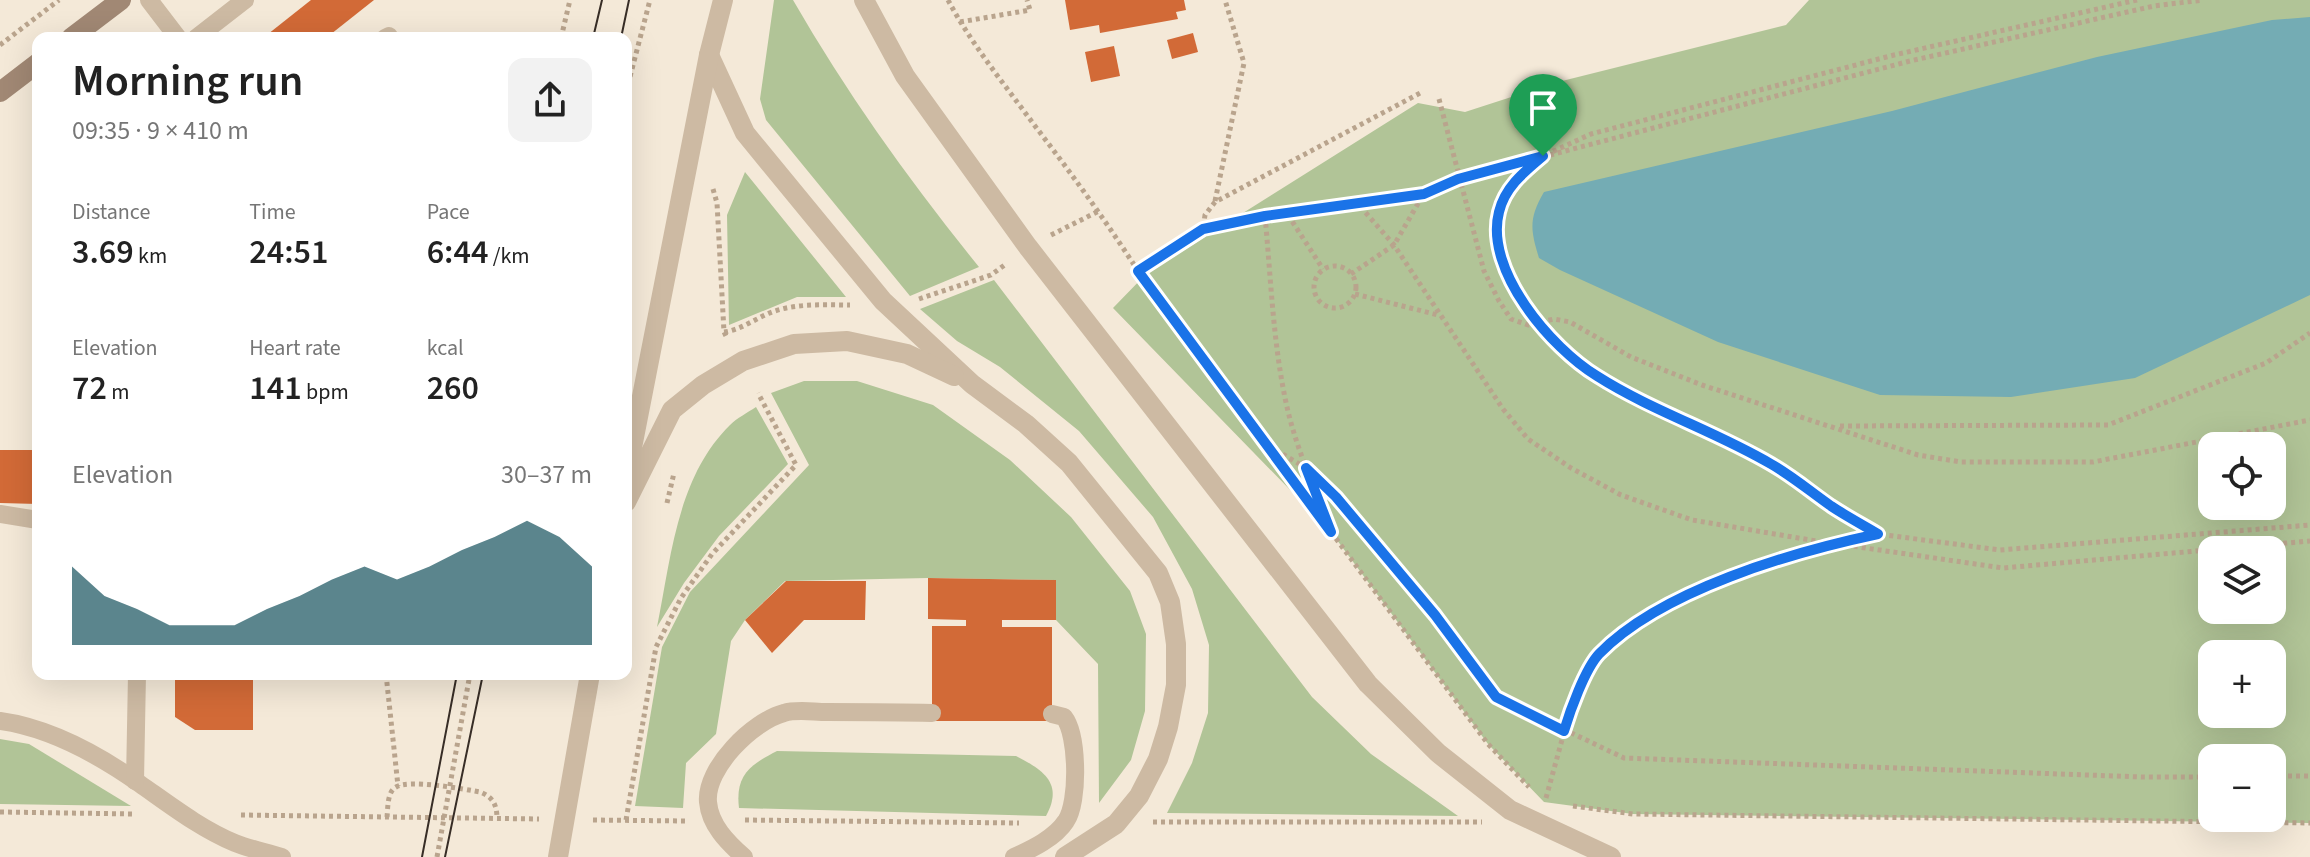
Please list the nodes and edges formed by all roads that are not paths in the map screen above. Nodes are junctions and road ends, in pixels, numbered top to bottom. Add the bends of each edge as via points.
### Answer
1 (121, 0) edge
2 (149, 0) edge
3 (245, 0) edge
4 (723, 0) edge
5 (864, 0) edge
6 (79, 32) edge
7 (173, 32) edge
8 (204, 32) edge
9 (709, 55) junction
10 (32, 68) edge
11 (0, 92) edge
12 (972, 384) junction
13 (632, 447) edge
14 (632, 490) edge
15 (0, 514) edge
16 (32, 519) edge
17 (137, 680) edge
18 (589, 680) edge
19 (932, 713) dead end
20 (1052, 714) dead end
21 (0, 721) edge
22 (135, 781) junction
23 (282, 857) edge
24 (558, 857) edge
25 (744, 857) edge
26 (1014, 857) edge
27 (1065, 857) edge
28 (1611, 857) edge

1 - 6 main road
2 - 7 lane
3 - 8 lane
4 - 9 street
5 - 28 street via 905,76 1028,247 1368,684 1438,753 1510,810
9 - 12 street via 745,133 883,301
9 - 13 street
10 - 11 main road
12 - 14 street via 907,354 847,341 794,344 743,361 672,410
12 - 27 street via 1069,463 1158,573 1170,602 1176,685 1158,759 1139,796 1116,824
15 - 16 lane
17 - 22 lane
18 - 24 street, bridge
19 - 25 lane via 785,712 763,722 730,751 708,789 713,821
20 - 26 lane via 1070,724 1074,741 1074,782 1065,823 1038,846
21 - 22 lane via 73,744
22 - 23 lane via 234,843

